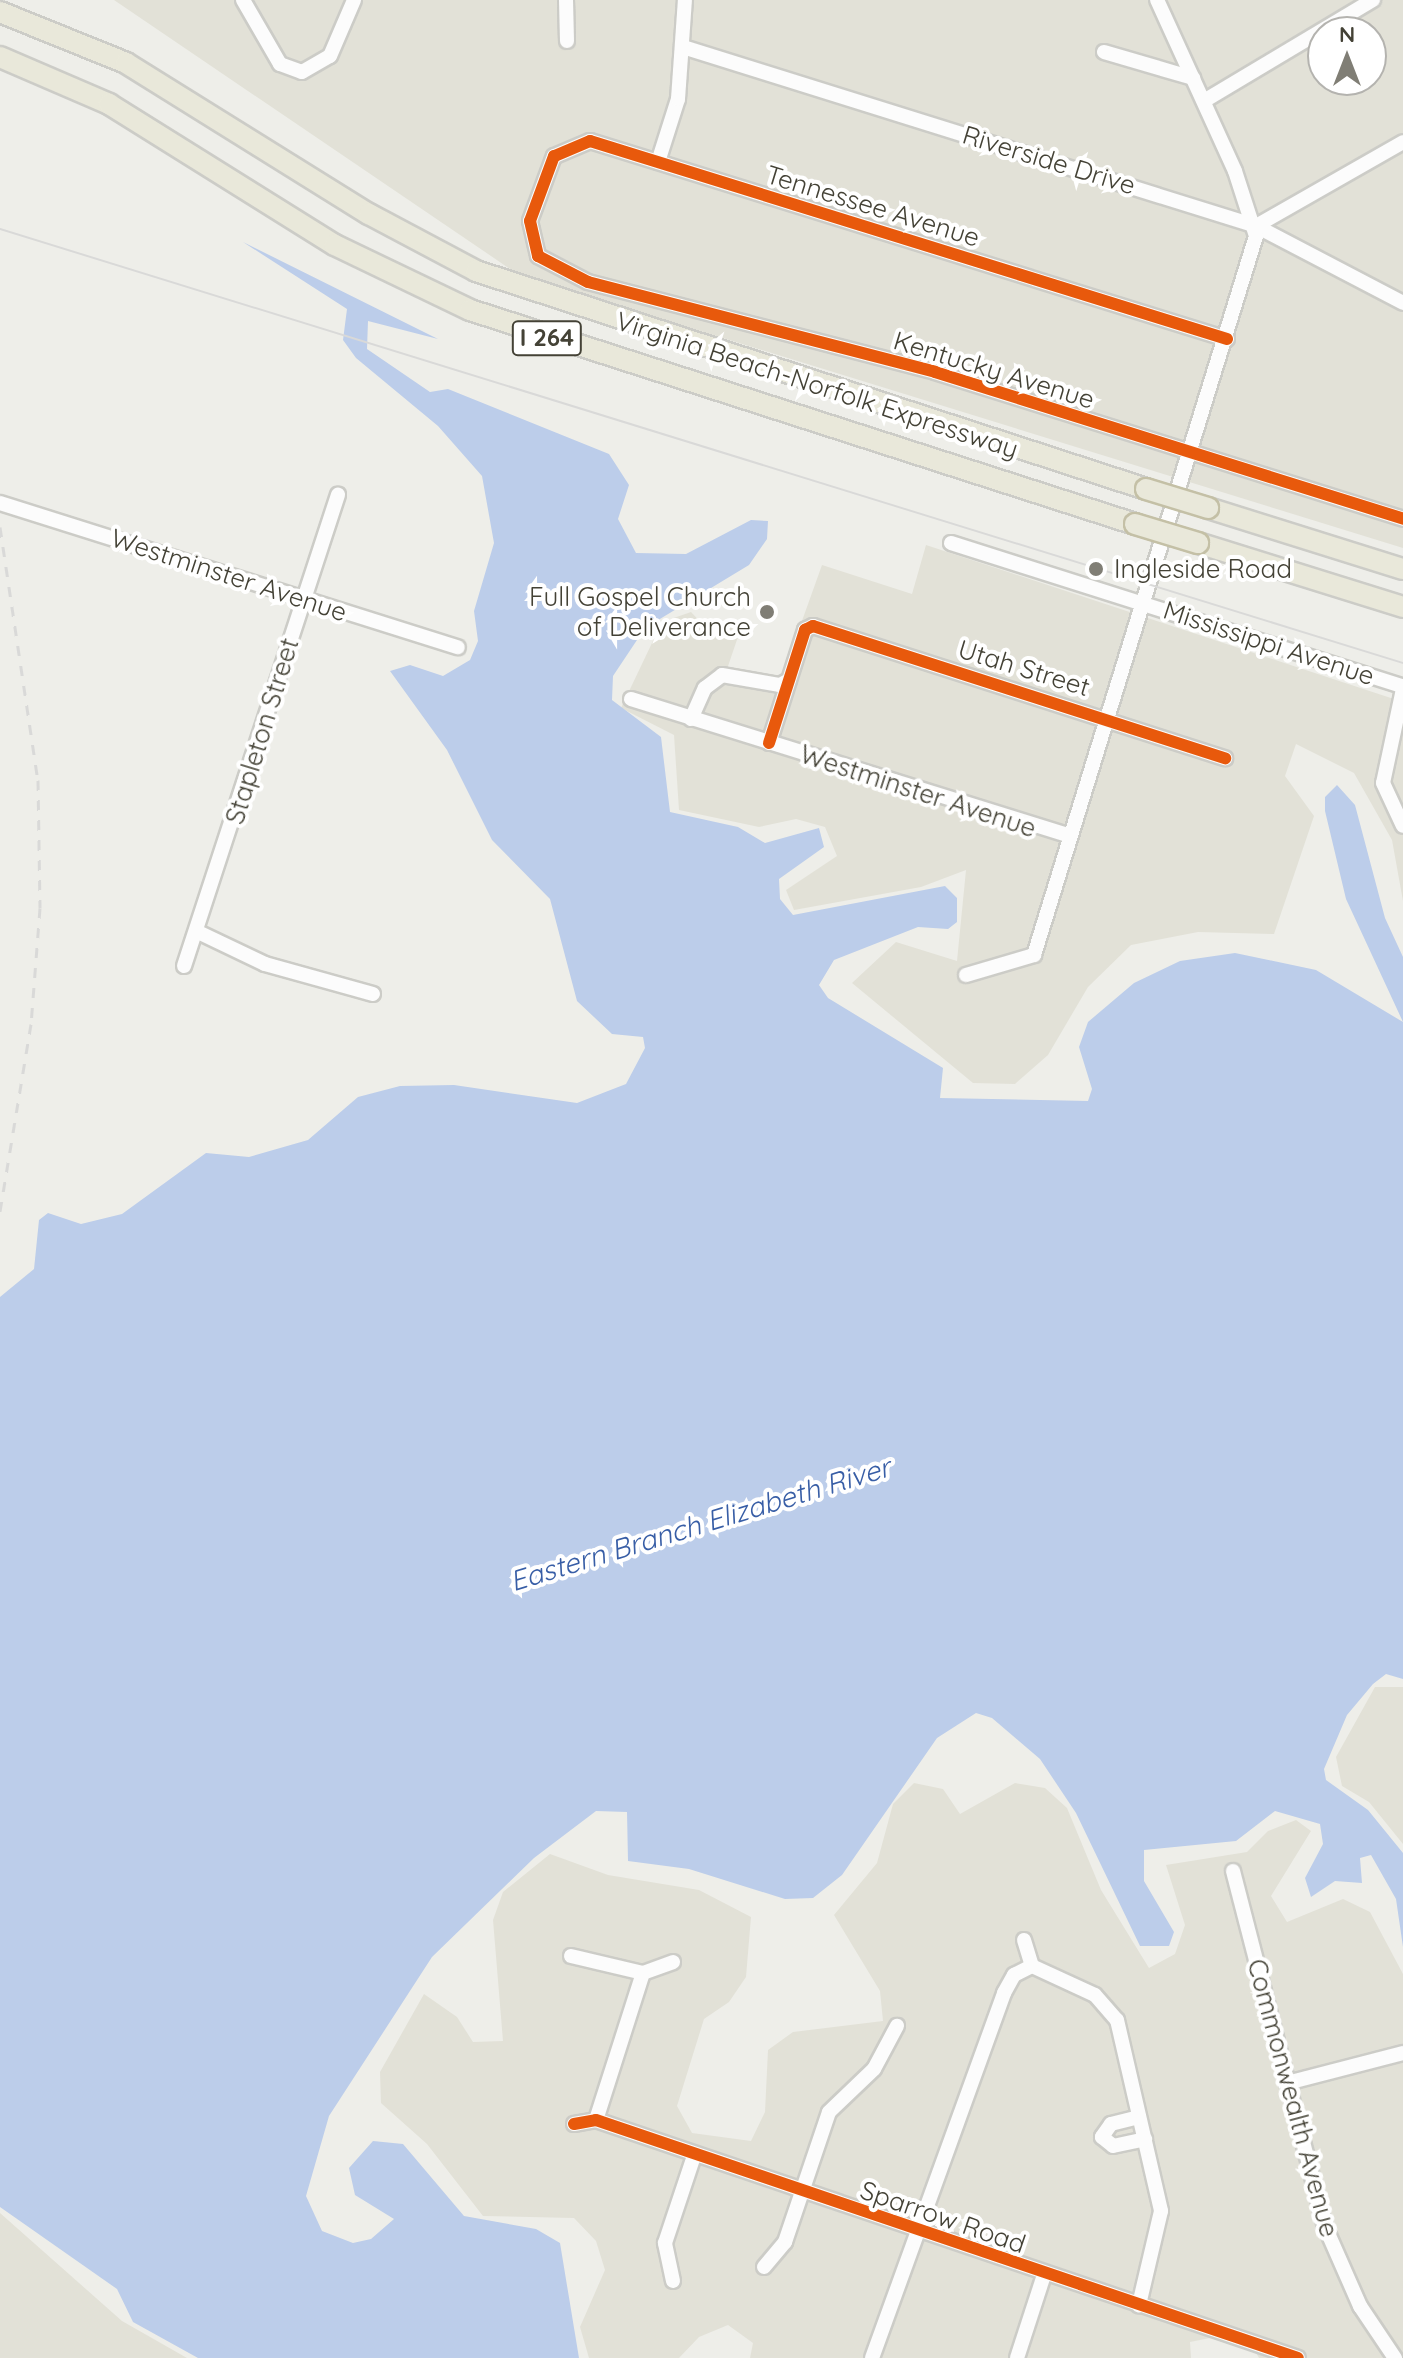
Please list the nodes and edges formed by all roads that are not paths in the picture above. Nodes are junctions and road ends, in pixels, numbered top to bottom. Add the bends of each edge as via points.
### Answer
1 (243, 0) edge
2 (354, 0) edge
3 (566, 0) edge
4 (685, 0) edge
5 (1157, 0) edge
6 (1373, 0) edge
7 (0, 12) edge
8 (567, 41) dead end
9 (683, 47) junction
10 (1104, 52) dead end
11 (0, 57) edge
12 (1193, 78) junction
13 (1204, 101) junction
14 (1403, 142) edge
15 (658, 162) junction
16 (537, 199) joint
17 (1256, 226) junction
18 (1403, 303) edge
19 (1227, 339) junction
20 (1192, 453) junction
21 (338, 495) dead end
22 (0, 503) edge
23 (1403, 519) edge
24 (951, 543) dead end
25 (1403, 569) edge
26 (304, 599) junction
27 (1144, 602) junction
28 (1403, 607) edge
29 (458, 647) dead end
30 (789, 680) junction
31 (1403, 687) edge
32 (631, 699) dead end
33 (1109, 718) junction
34 (691, 719) junction
35 (769, 743) junction
36 (1225, 758) dead end
37 (1401, 816) edge
38 (1068, 835) junction
39 (198, 932) junction
40 (184, 966) dead end
41 (966, 975) dead end
42 (373, 994) dead end
43 (1233, 1871) dead end
44 (1024, 1940) dead end
45 (571, 1956) dead end
46 (673, 1962) dead end
47 (1032, 1966) junction
48 (643, 1973) junction
49 (897, 2026) dead end
50 (1403, 2053) edge
51 (1287, 2083) junction
52 (1139, 2117) junction
53 (596, 2120) junction
54 (574, 2124) dead end
55 (1145, 2139) junction
56 (694, 2156) junction
57 (804, 2192) junction
58 (919, 2233) junction
59 (764, 2267) dead end
60 (1044, 2275) junction
61 (673, 2281) dead end
62 (1139, 2305) junction
63 (872, 2358) edge
64 (1017, 2358) edge
65 (1298, 2358) edge
66 (1395, 2358) edge

1 - 2 street via 280,64 302,72 330,56
3 - 8 street
4 - 9 street
5 - 12 street
6 - 13 street
7 - 25 highway, Virginia Beach-Norfolk Expressway / I 264, bridge via 126,63 369,214 476,271
9 - 15 street via 675,113
9 - 17 street, Riverside Drive
10 - 12 street
11 - 28 highway, Virginia Beach-Norfolk Expressway / I 264, bridge via 109,104 335,245 470,310
12 - 13 street
13 - 17 street
14 - 17 street
15 - 16 street, Tennessee Avenue via 590,141 569,144 549,165
15 - 19 street, Tennessee Avenue
16 - 20 street, Kentucky Avenue via 533,247 546,263 576,278 679,311 935,372
17 - 18 street, Riverside Drive
17 - 19 street
19 - 20 street
20 - 23 street, Kentucky Avenue
20 - 27 street
21 - 26 street, Stapleton Street
22 - 26 street, Westminster Avenue
24 - 27 street, Mississippi Avenue
26 - 29 street, Westminster Avenue
26 - 39 street, Stapleton Street
27 - 31 street, Mississippi Avenue
27 - 33 street
30 - 33 street, Utah Street via 808,627
30 - 34 street via 780,685 722,675 699,696
30 - 35 street
31 - 37 street via 1383,783
32 - 34 street, Westminster Avenue
33 - 36 street, Utah Street
33 - 38 street
34 - 35 street, Westminster Avenue
35 - 38 street, Westminster Avenue
38 - 41 street via 1034,955
39 - 40 street, Stapleton Street
39 - 42 street via 265,964
43 - 51 street, Commonwealth Avenue
44 - 47 street
45 - 48 street
46 - 48 street
47 - 52 street via 1052,1969 1108,2005
47 - 58 street via 1014,1975 1004,1993
48 - 53 street
49 - 57 street via 874,2069 829,2112
50 - 51 street
51 - 66 street, Commonwealth Avenue via 1340,2267
52 - 55 street
52 - 55 street via 1111,2124 1102,2137 1113,2146
53 - 54 street
53 - 56 street, Sparrow Road
55 - 62 street via 1162,2232
56 - 57 street, Sparrow Road
56 - 61 street via 665,2243
57 - 58 street, Sparrow Road
57 - 59 street via 785,2242
58 - 60 street, Sparrow Road
58 - 63 street via 907,2251
60 - 62 street, Sparrow Road
60 - 64 street
62 - 65 street, Sparrow Road

